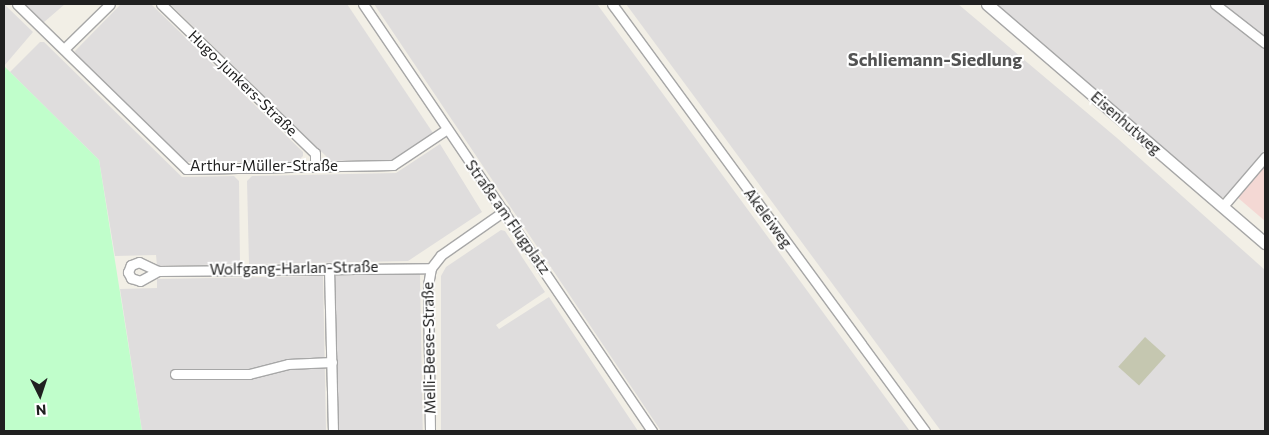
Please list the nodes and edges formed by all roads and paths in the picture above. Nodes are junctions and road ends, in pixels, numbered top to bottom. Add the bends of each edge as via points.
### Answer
1 (17, 4) edge
2 (110, 4) edge
3 (161, 4) edge
4 (363, 4) edge
5 (612, 4) edge
6 (987, 4) edge
7 (1215, 4) edge
8 (1265, 43) edge
9 (64, 49) junction
10 (447, 129) junction
11 (1265, 157) edge
12 (315, 166) junction
13 (1223, 206) junction
14 (504, 211) junction
15 (1265, 243) edge
16 (330, 268) junction
17 (431, 268) junction
18 (158, 271) dead end
19 (332, 362) junction
20 (174, 374) dead end
21 (333, 431) edge
22 (430, 431) edge
23 (652, 431) edge
24 (925, 431) edge

1 - 9 street, Arthur-Müller-Straße
2 - 9 street
3 - 12 street, Hugo-Junkers-Straße via 315,153
4 - 10 street, Straße am Flugplatz
5 - 24 street, Akeleiweg
6 - 13 street, Eisenhutweg
7 - 8 street
9 - 12 street, Arthur-Müller-Straße via 186,169
10 - 12 street, Arthur-Müller-Straße via 393,164
10 - 14 street, Straße am Flugplatz
11 - 13 street
13 - 15 street, Eisenhutweg
14 - 17 street, Melli-Beese-Straße via 441,255
14 - 23 street, Straße am Flugplatz
16 - 17 street, Wolfgang-Harlan-Straße
16 - 18 street, Wolfgang-Harlan-Straße
16 - 19 street
17 - 22 street, Melli-Beese-Straße via 428,284
19 - 20 street via 288,364 249,374
19 - 21 street

